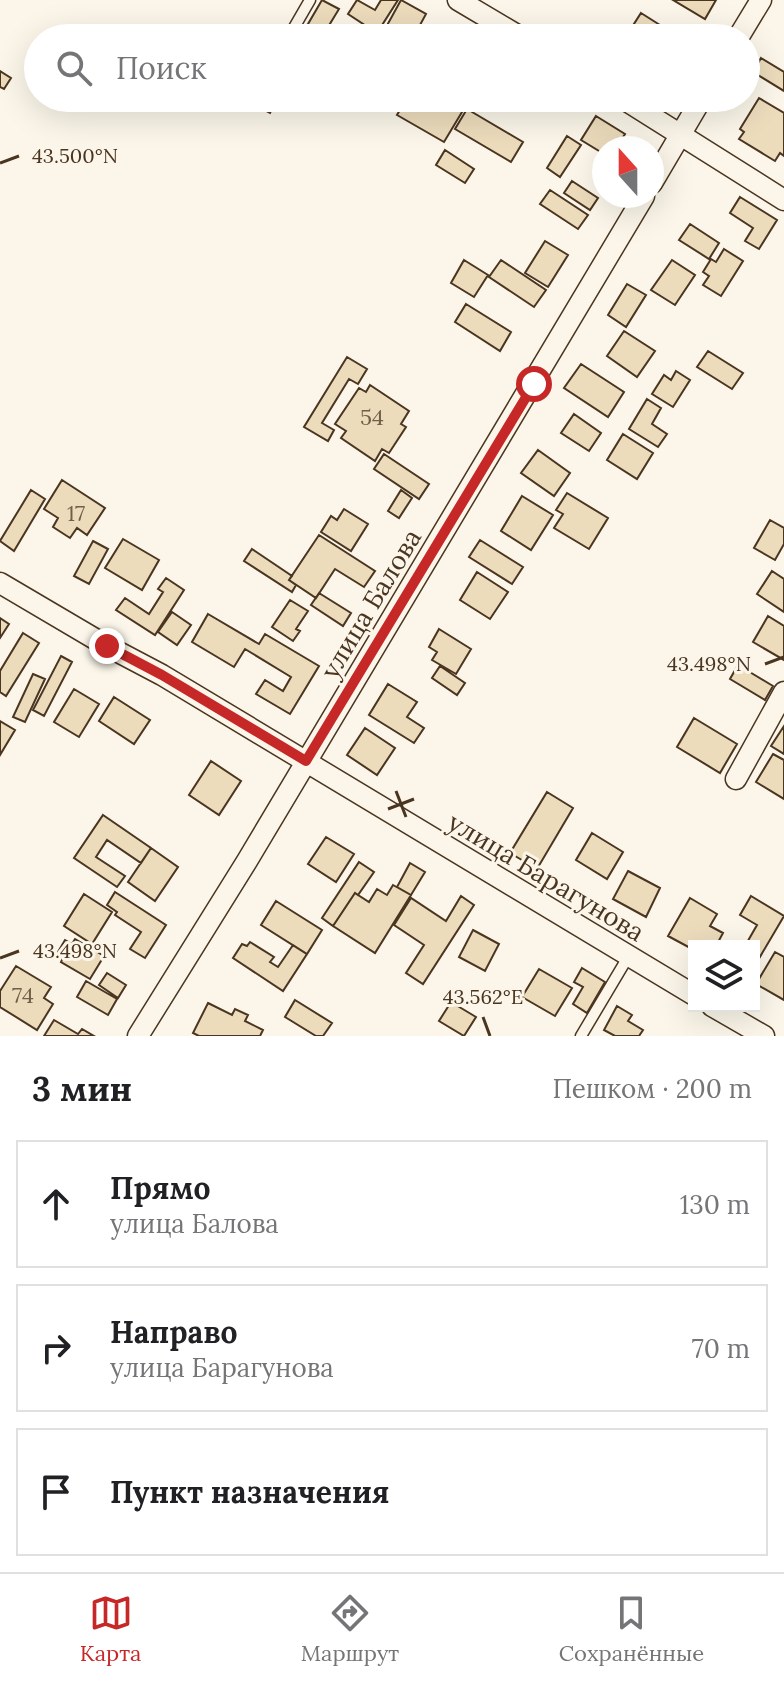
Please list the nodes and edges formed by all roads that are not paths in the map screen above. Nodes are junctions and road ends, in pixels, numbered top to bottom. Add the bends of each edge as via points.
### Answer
1 (310, 0) edge
2 (458, 0) edge
3 (761, 0) edge
4 (296, 24) edge
5 (498, 24) edge
6 (746, 24) edge
7 (645, 112) edge
8 (694, 112) edge
9 (681, 134) junction
10 (664, 163) edge
11 (784, 200) edge
12 (637, 208) edge
13 (0, 583) edge
14 (784, 692) edge
15 (306, 761) junction
16 (736, 779) dead end
17 (628, 957) junction
18 (688, 992) edge
19 (722, 1012) edge
20 (138, 1036) edge
21 (581, 1036) edge
22 (764, 1036) edge

1 - 4 lane
2 - 5 street
3 - 6 street
7 - 9 street
8 - 9 street
9 - 10 street
9 - 11 street
12 - 15 street, улица Балова
13 - 15 street, улица Барагунова
14 - 16 street
15 - 17 street, улица Барагунова
15 - 20 street, улица Балова
17 - 18 street, улица Барагунова
17 - 21 lane
19 - 22 street

